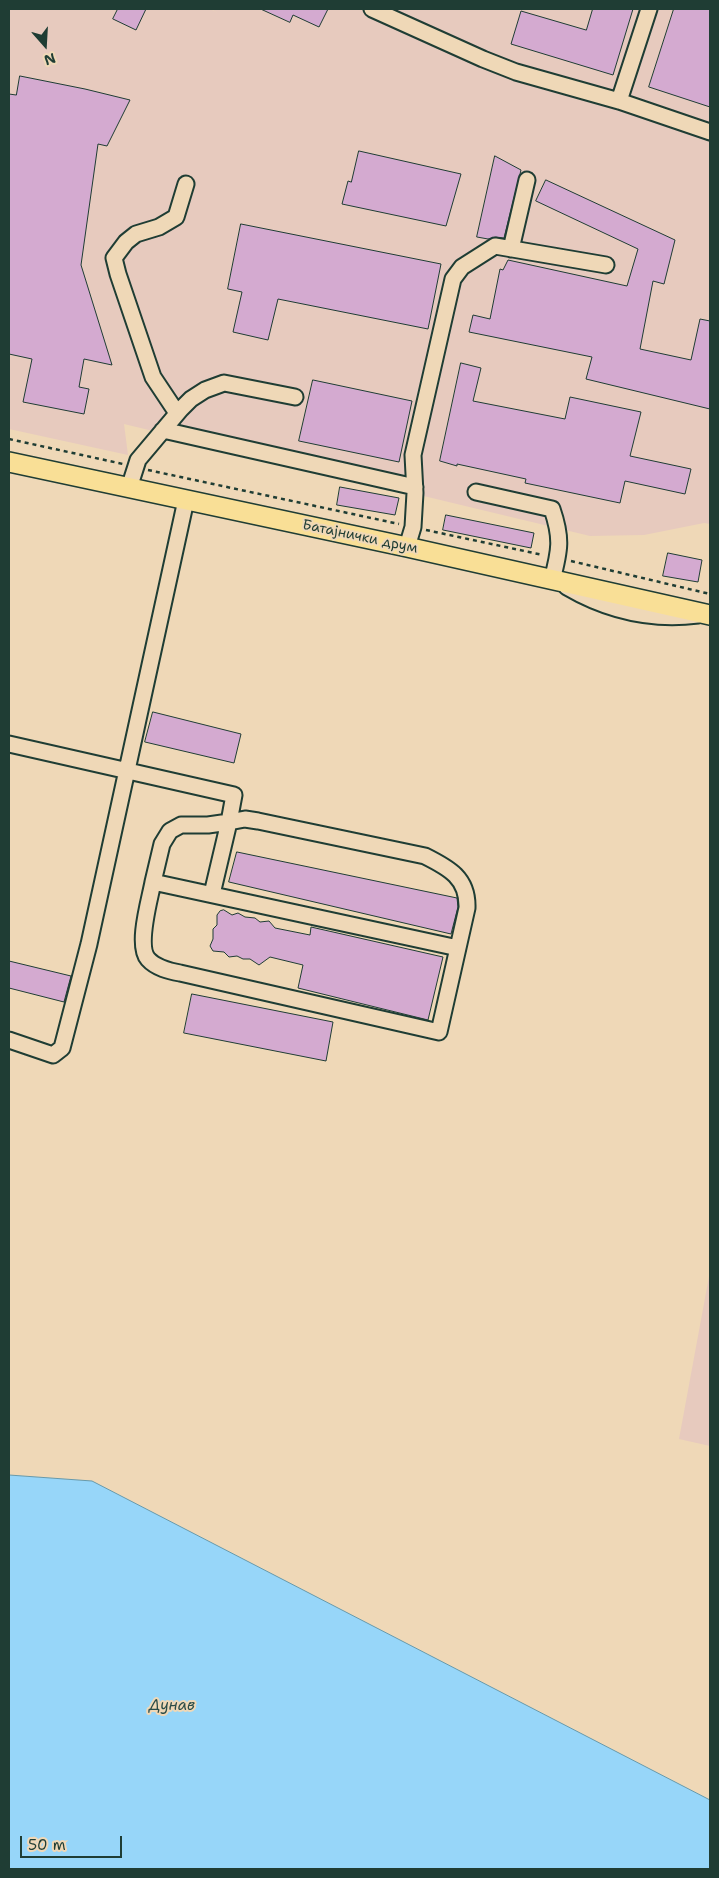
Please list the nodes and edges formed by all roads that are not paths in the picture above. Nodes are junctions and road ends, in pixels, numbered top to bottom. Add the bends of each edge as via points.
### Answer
1 (372, 9) edge
2 (649, 9) edge
3 (619, 101) junction
4 (710, 132) edge
5 (527, 180) dead end
6 (186, 184) dead end
7 (510, 249) junction
8 (606, 265) dead end
9 (295, 397) dead end
10 (177, 413) junction
11 (163, 430) junction
12 (9, 462) edge
13 (415, 487) junction
14 (129, 488) junction
15 (476, 492) dead end
16 (186, 500) junction
17 (408, 547) junction
18 (555, 580) junction
19 (708, 615) edge
20 (9, 744) edge
21 (126, 770) junction
22 (229, 822) junction
23 (154, 882) junction
24 (212, 894) junction
25 (458, 948) junction
26 (9, 1040) edge

1 - 3 lane via 516,72
2 - 3 lane
3 - 4 lane
5 - 7 lane
6 - 10 lane via 176,216 159,227 136,234 114,258 153,377
7 - 8 lane
7 - 13 lane via 495,246 462,267 452,279 413,455
9 - 10 lane via 224,383 198,395
10 - 11 lane
11 - 13 lane
11 - 14 lane via 138,460
12 - 14 main road, Батајнички друм
13 - 17 lane via 413,527
14 - 16 main road, Батајнички друм
15 - 18 lane via 552,508 560,530
16 - 17 main road, Батајнички друм
16 - 21 lane
17 - 18 main road, Батајнички друм
18 - 19 main road, Батајнички друм
20 - 21 lane
21 - 22 lane via 234,795
21 - 26 lane via 89,944 62,1048 53,1055
22 - 23 lane via 181,825 170,831 162,844
22 - 24 lane
22 - 25 lane via 258,821 425,856 442,865 459,878 466,893 467,908
23 - 24 lane
23 - 25 lane via 143,945 148,959 156,965 439,1032
24 - 25 lane

